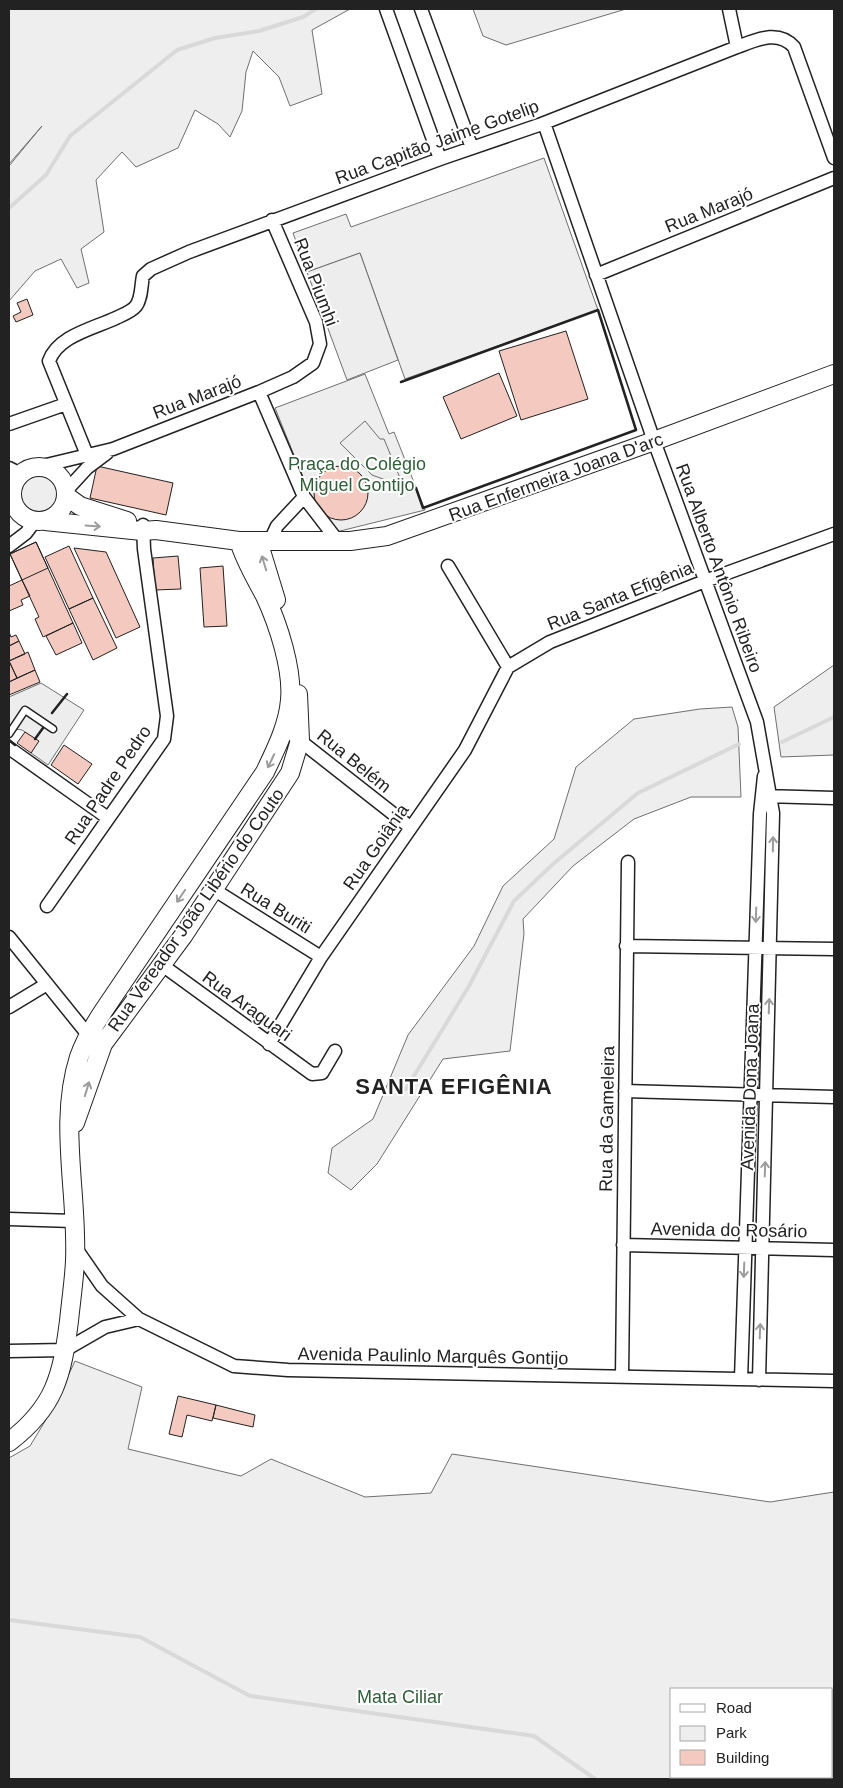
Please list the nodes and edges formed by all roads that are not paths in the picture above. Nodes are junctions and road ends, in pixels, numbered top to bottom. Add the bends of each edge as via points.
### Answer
1 (386, 9) edge
2 (422, 9) edge
3 (729, 9) edge
4 (737, 47) junction
5 (544, 123) junction
6 (472, 148) junction
7 (440, 158) junction
8 (834, 158) edge
9 (834, 178) edge
10 (272, 220) junction
11 (596, 275) junction
12 (834, 374) edge
13 (293, 377) joint
14 (259, 392) junction
15 (66, 404) junction
16 (9, 424) edge
17 (654, 441) junction
18 (112, 449) junction
19 (87, 455) junction
20 (23, 470) edge
21 (66, 494) junction
22 (304, 497) junction
23 (10, 498) edge
24 (40, 521) junction
25 (147, 529) junction
26 (834, 534) edge
27 (337, 540) junction
28 (239, 541) junction
29 (264, 541) junction
30 (9, 546) edge
31 (448, 566) dead end
32 (705, 581) junction
33 (508, 667) junction
34 (293, 681) junction
35 (53, 729) dead end
36 (284, 730) junction
37 (9, 734) edge
38 (300, 740) junction
39 (9, 748) edge
40 (766, 796) junction
41 (834, 798) edge
42 (108, 818) junction
43 (410, 827) junction
44 (628, 862) dead end
45 (213, 889) junction
46 (47, 906) dead end
47 (9, 937) edge
48 (626, 946) junction
49 (755, 948) junction
50 (771, 948) junction
51 (834, 949) edge
52 (321, 957) junction
53 (162, 965) junction
54 (47, 984) junction
55 (9, 1007) edge
56 (96, 1040) junction
57 (269, 1044) junction
58 (335, 1051) dead end
59 (625, 1090) junction
60 (750, 1095) junction
61 (767, 1096) junction
62 (834, 1097) edge
63 (9, 1219) edge
64 (73, 1221) junction
65 (623, 1245) junction
66 (75, 1247) junction
67 (745, 1248) junction
68 (763, 1248) junction
69 (834, 1250) edge
70 (139, 1319) junction
71 (66, 1350) junction
72 (9, 1351) edge
73 (622, 1377) junction
74 (740, 1380) junction
75 (759, 1380) junction
76 (834, 1381) edge
77 (9, 1442) edge

1 - 7 street
2 - 6 street
3 - 4 street
4 - 5 street, Rua Capitão Jaime Gotelip
4 - 8 street, Rua Capitão Jaime Gotelip via 778,36 787,39 794,47
5 - 6 street, Rua Capitão Jaime Gotelip
5 - 11 street, Rua Alberto Antônio Ribeiro
6 - 7 street, Rua Capitão Jaime Gotelip
7 - 10 street, Rua Capitão Jaime Gotelip
9 - 11 street, Rua Marajó
10 - 13 street, Rua Piumhi via 316,322 320,344 313,363
10 - 15 street, Rua Capitão Jaime Gotelip via 151,269 143,276 136,306 58,345 49,362
11 - 17 street, Rua Alberto Antônio Ribeiro
12 - 17 main road, Rua Enfermeira Joana D'arc
13 - 14 street, Rua Marajó
14 - 18 street, Rua Marajó
14 - 22 street
15 - 16 street
15 - 19 street, Rua Capitão Jaime Gotelip
17 - 27 main road, Rua Enfermeira Joana D'arc via 387,536
17 - 32 street, Rua Alberto Antônio Ribeiro
18 - 19 street, Rua Marajó
18 - 21 street, Rua Marajó via 87,468
19 - 20 street, Rua Marajó
20 - 21 main road via 54,472 61,478
20 - 23 main road
21 - 24 main road via 59,512
21 - 25 main road, Rua Enfermeira Joana D'arc via 90,510
22 - 27 street
22 - 29 street
23 - 24 main road via 20,514
24 -> 25 main road, Rua Enfermeira Joana D'arc
24 - 30 street
25 - 28 main road, Rua Enfermeira Joana D'arc
25 - 42 street, Rua Padre Pedro via 167,727 164,740
26 - 32 street, Rua Santa Efigênia
27 - 29 main road, Rua Enfermeira Joana D'arc
28 - 29 main road, Rua Enfermeira Joana D'arc
28 - 34 main road via 275,619
34 -> 29 main road
31 - 33 street
32 - 33 street, Rua Santa Efigênia via 550,642
32 - 40 street, Rua Alberto Antônio Ribeiro via 757,722
33 - 43 street, Rua Goiânia via 465,750
34 - 36 main road, Rua Vereador João Libério do Couto
34 - 38 main road, Rua Vereador João Libério do Couto
35 - 37 lane via 25,710
36 - 38 street, Rua Belém
36 -> 56 main road, Rua Vereador João Libério do Couto via 265,772 104,1010
38 - 43 street, Rua Belém
38 - 45 main road, Rua Vereador João Libério do Couto via 290,773 280,791
39 - 42 street
40 - 41 street
40 -> 49 street, Avenida Dona Joana
50 -> 40 street, Avenida Dona Joana via 773,813
42 - 46 street, Rua Padre Pedro
43 - 52 street, Rua Goiânia
44 - 48 street, Rua da Gameleira
45 - 52 street, Rua Buriti
45 - 53 main road, Rua Vereador João Libério do Couto
47 - 54 street
48 - 49 street
48 - 59 street, Rua da Gameleira
49 - 50 street
49 - 60 street, Avenida Dona Joana
50 - 51 street
61 -> 50 street, Avenida Dona Joana
52 - 57 street, Rua Goiânia
53 - 56 main road, Rua Vereador João Libério do Couto
53 - 57 street, Rua Araguari
54 - 55 street
54 - 56 street
56 - 64 main road, Rua Vereador João Libério do Couto via 79,1058 73,1091 70,1135
57 - 58 street, Rua Araguari via 312,1074 322,1074
59 - 60 street
59 - 65 street, Rua da Gameleira
60 - 61 street
60 - 67 street, Avenida Dona Joana
61 - 62 street
68 -> 61 street, Avenida Dona Joana
63 - 64 street
64 - 66 main road, Rua Vereador João Libério do Couto
65 - 67 street, Avenida do Rosário
65 - 73 street, Rua da Gameleira
66 - 70 street, Avenida Paulinlo Marquês Gontijo via 102,1286
66 - 71 main road, Rua Vereador João Libério do Couto
67 - 68 street, Avenida do Rosário
67 -> 74 street, Avenida Dona Joana
68 - 69 street, Avenida do Rosário
75 -> 68 street, Avenida Dona Joana
70 - 71 street via 105,1327
70 - 73 street, Avenida Paulinlo Marquês Gontijo via 234,1366 250,1368
71 - 72 street
71 - 77 main road, Rua Vereador João Libério do Couto via 44,1408
73 - 74 street, Avenida Paulinlo Marquês Gontijo
74 - 75 street, Avenida Paulinlo Marquês Gontijo
75 - 76 street, Avenida Paulinlo Marquês Gontijo

